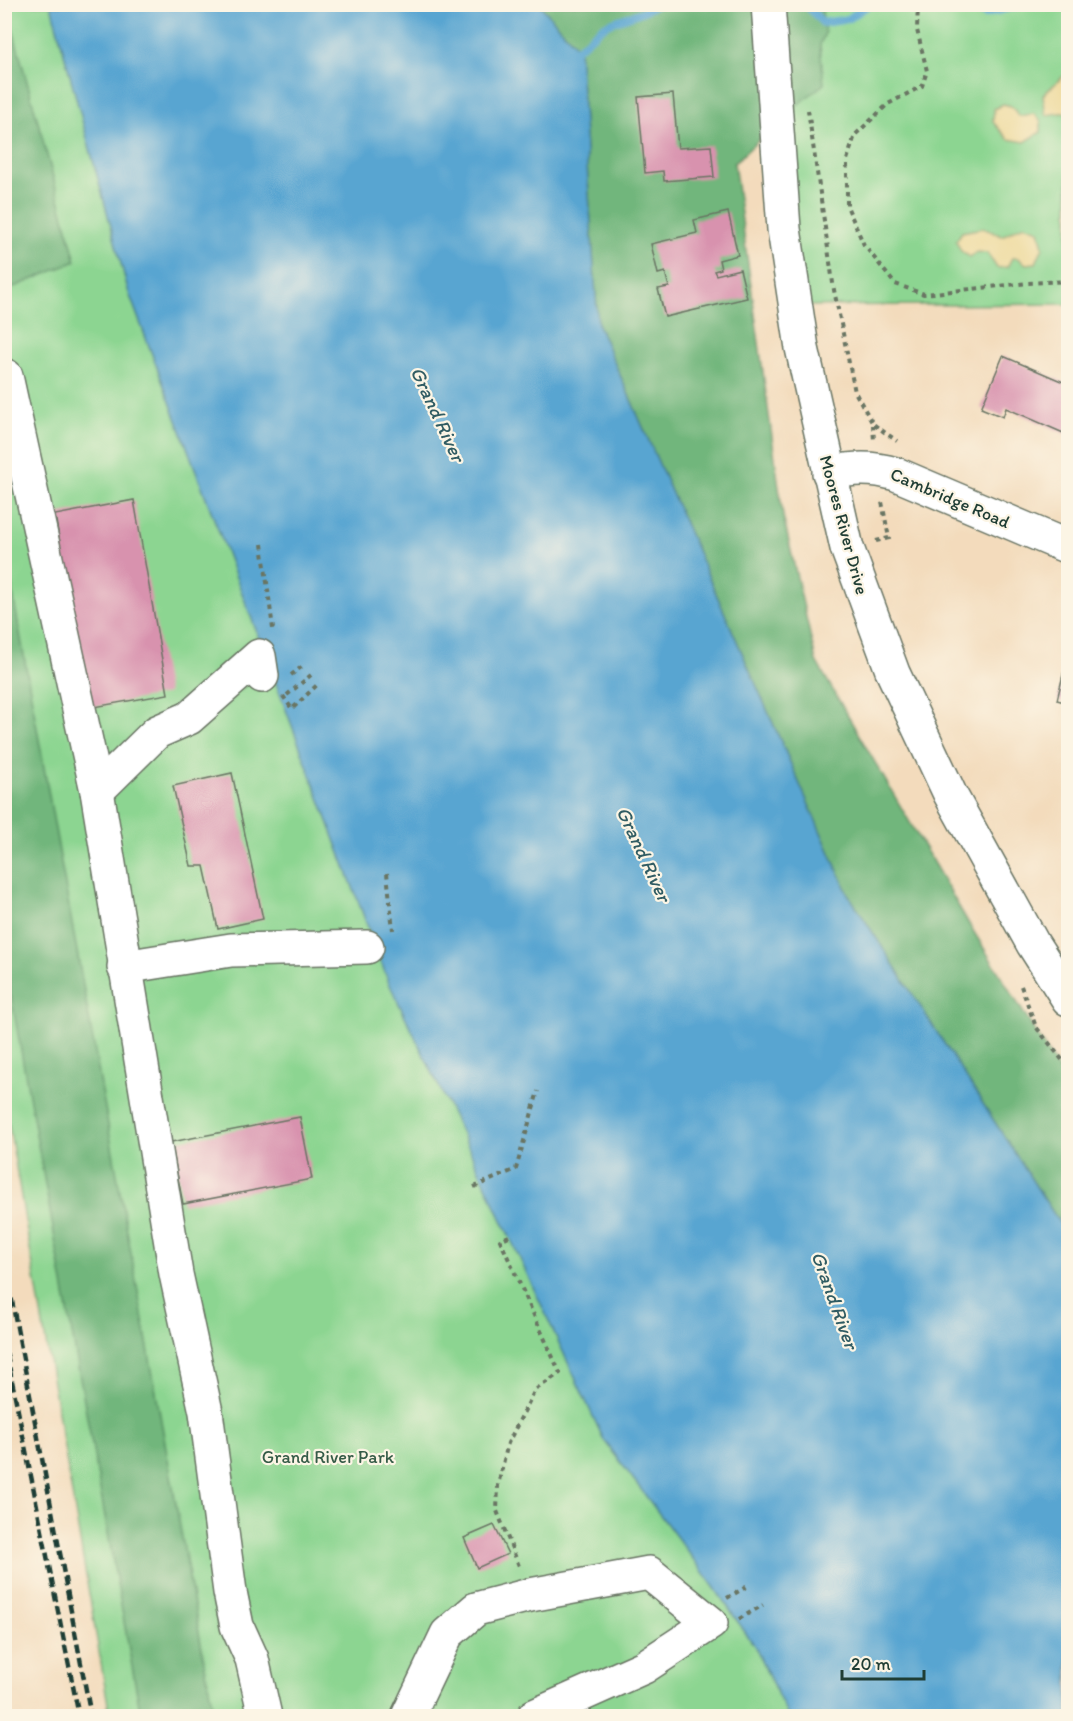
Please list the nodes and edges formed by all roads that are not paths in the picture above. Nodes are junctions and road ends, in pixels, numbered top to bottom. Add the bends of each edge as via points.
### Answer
1 (768, 4) edge
2 (6, 376) edge
3 (829, 473) junction
4 (1068, 547) edge
5 (272, 681) road end
6 (98, 791) junction
7 (367, 947) road end
8 (124, 967) junction
9 (1068, 999) edge
10 (265, 1716) edge
11 (408, 1716) edge
12 (534, 1716) edge

1 - 3 street, Moores River Drive via 784,229 802,348
2 - 6 street
3 - 4 street, Cambridge Road via 855,468 896,474
3 - 9 street, Moores River Drive via 859,585 893,673 950,794
5 - 6 street via 158,732
6 - 8 street
7 - 8 street via 231,950
8 - 10 street via 176,1274 206,1412 230,1592
11 - 12 street via 447,1634 476,1609 649,1573 716,1619 644,1667

